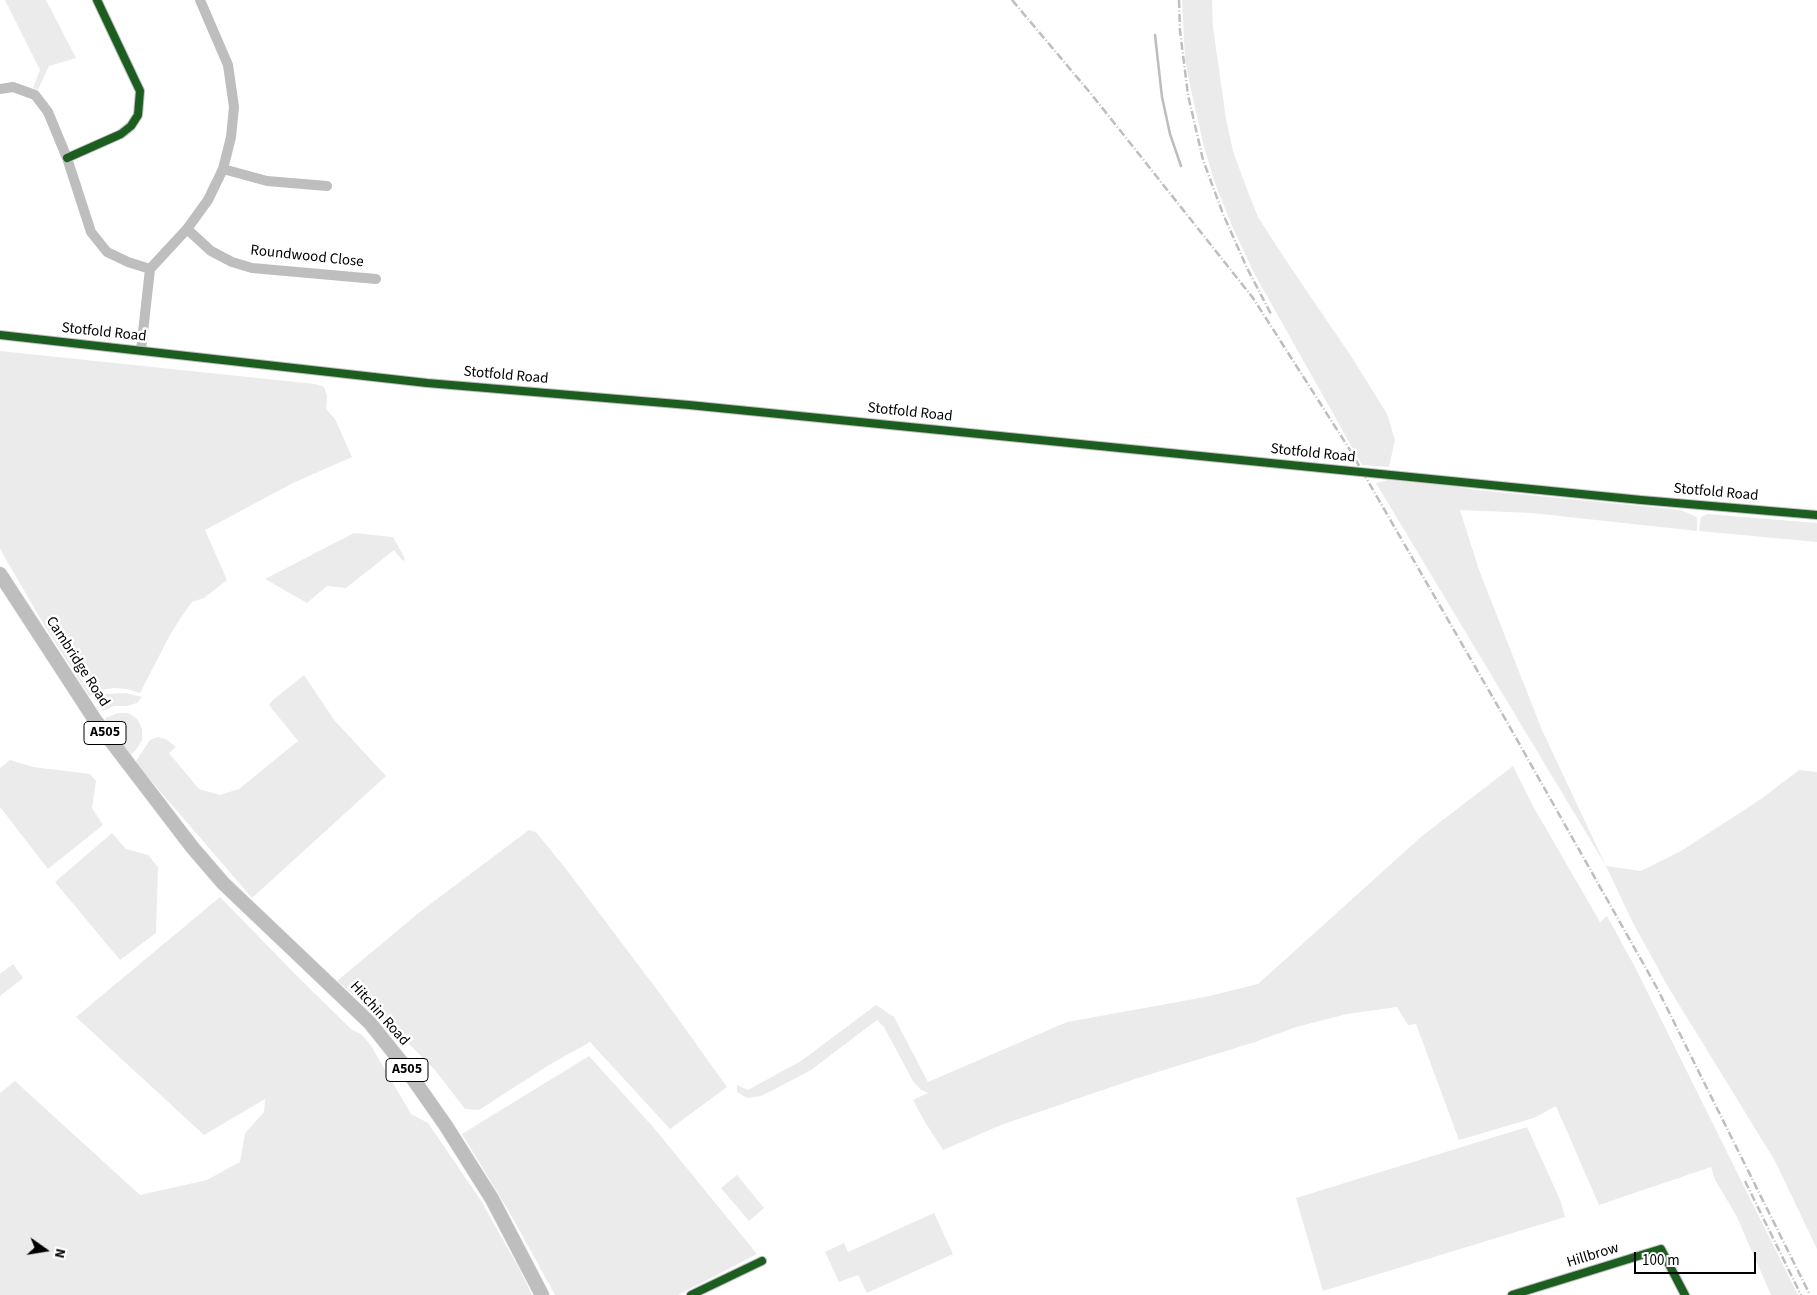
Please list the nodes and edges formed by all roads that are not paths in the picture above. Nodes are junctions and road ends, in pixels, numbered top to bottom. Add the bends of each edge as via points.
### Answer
1 (97, 0) edge
2 (200, 0) edge
3 (0, 89) edge
4 (67, 158) junction
5 (223, 169) junction
6 (327, 186) dead end
7 (187, 229) junction
8 (150, 269) junction
9 (376, 279) dead end
10 (0, 335) edge
11 (141, 350) junction
12 (1817, 515) edge
13 (0, 574) edge
14 (223, 883) joint
15 (762, 1261) dead end
16 (542, 1295) edge
17 (691, 1295) edge
18 (1512, 1295) edge
19 (1685, 1295) edge

1 - 4 street via 140,91 138,115 132,126 120,134
2 - 5 street via 228,65 234,107
3 - 4 street via 13,88 35,95 48,112
4 - 8 street via 92,232 107,252
5 - 6 street via 267,181
5 - 7 street via 208,200
7 - 8 street
7 - 9 street, Roundwood Close via 211,251 246,266
8 - 11 street
10 - 11 street, Stotfold Road
11 - 12 street, Stotfold Road via 427,384 689,405
13 - 14 main road, Cambridge Road / A505 via 95,720
14 - 16 main road, Hitchin Road / A505 via 370,1023 402,1063 492,1199
15 - 17 street
18 - 19 street, Hillbrow via 1661,1249

